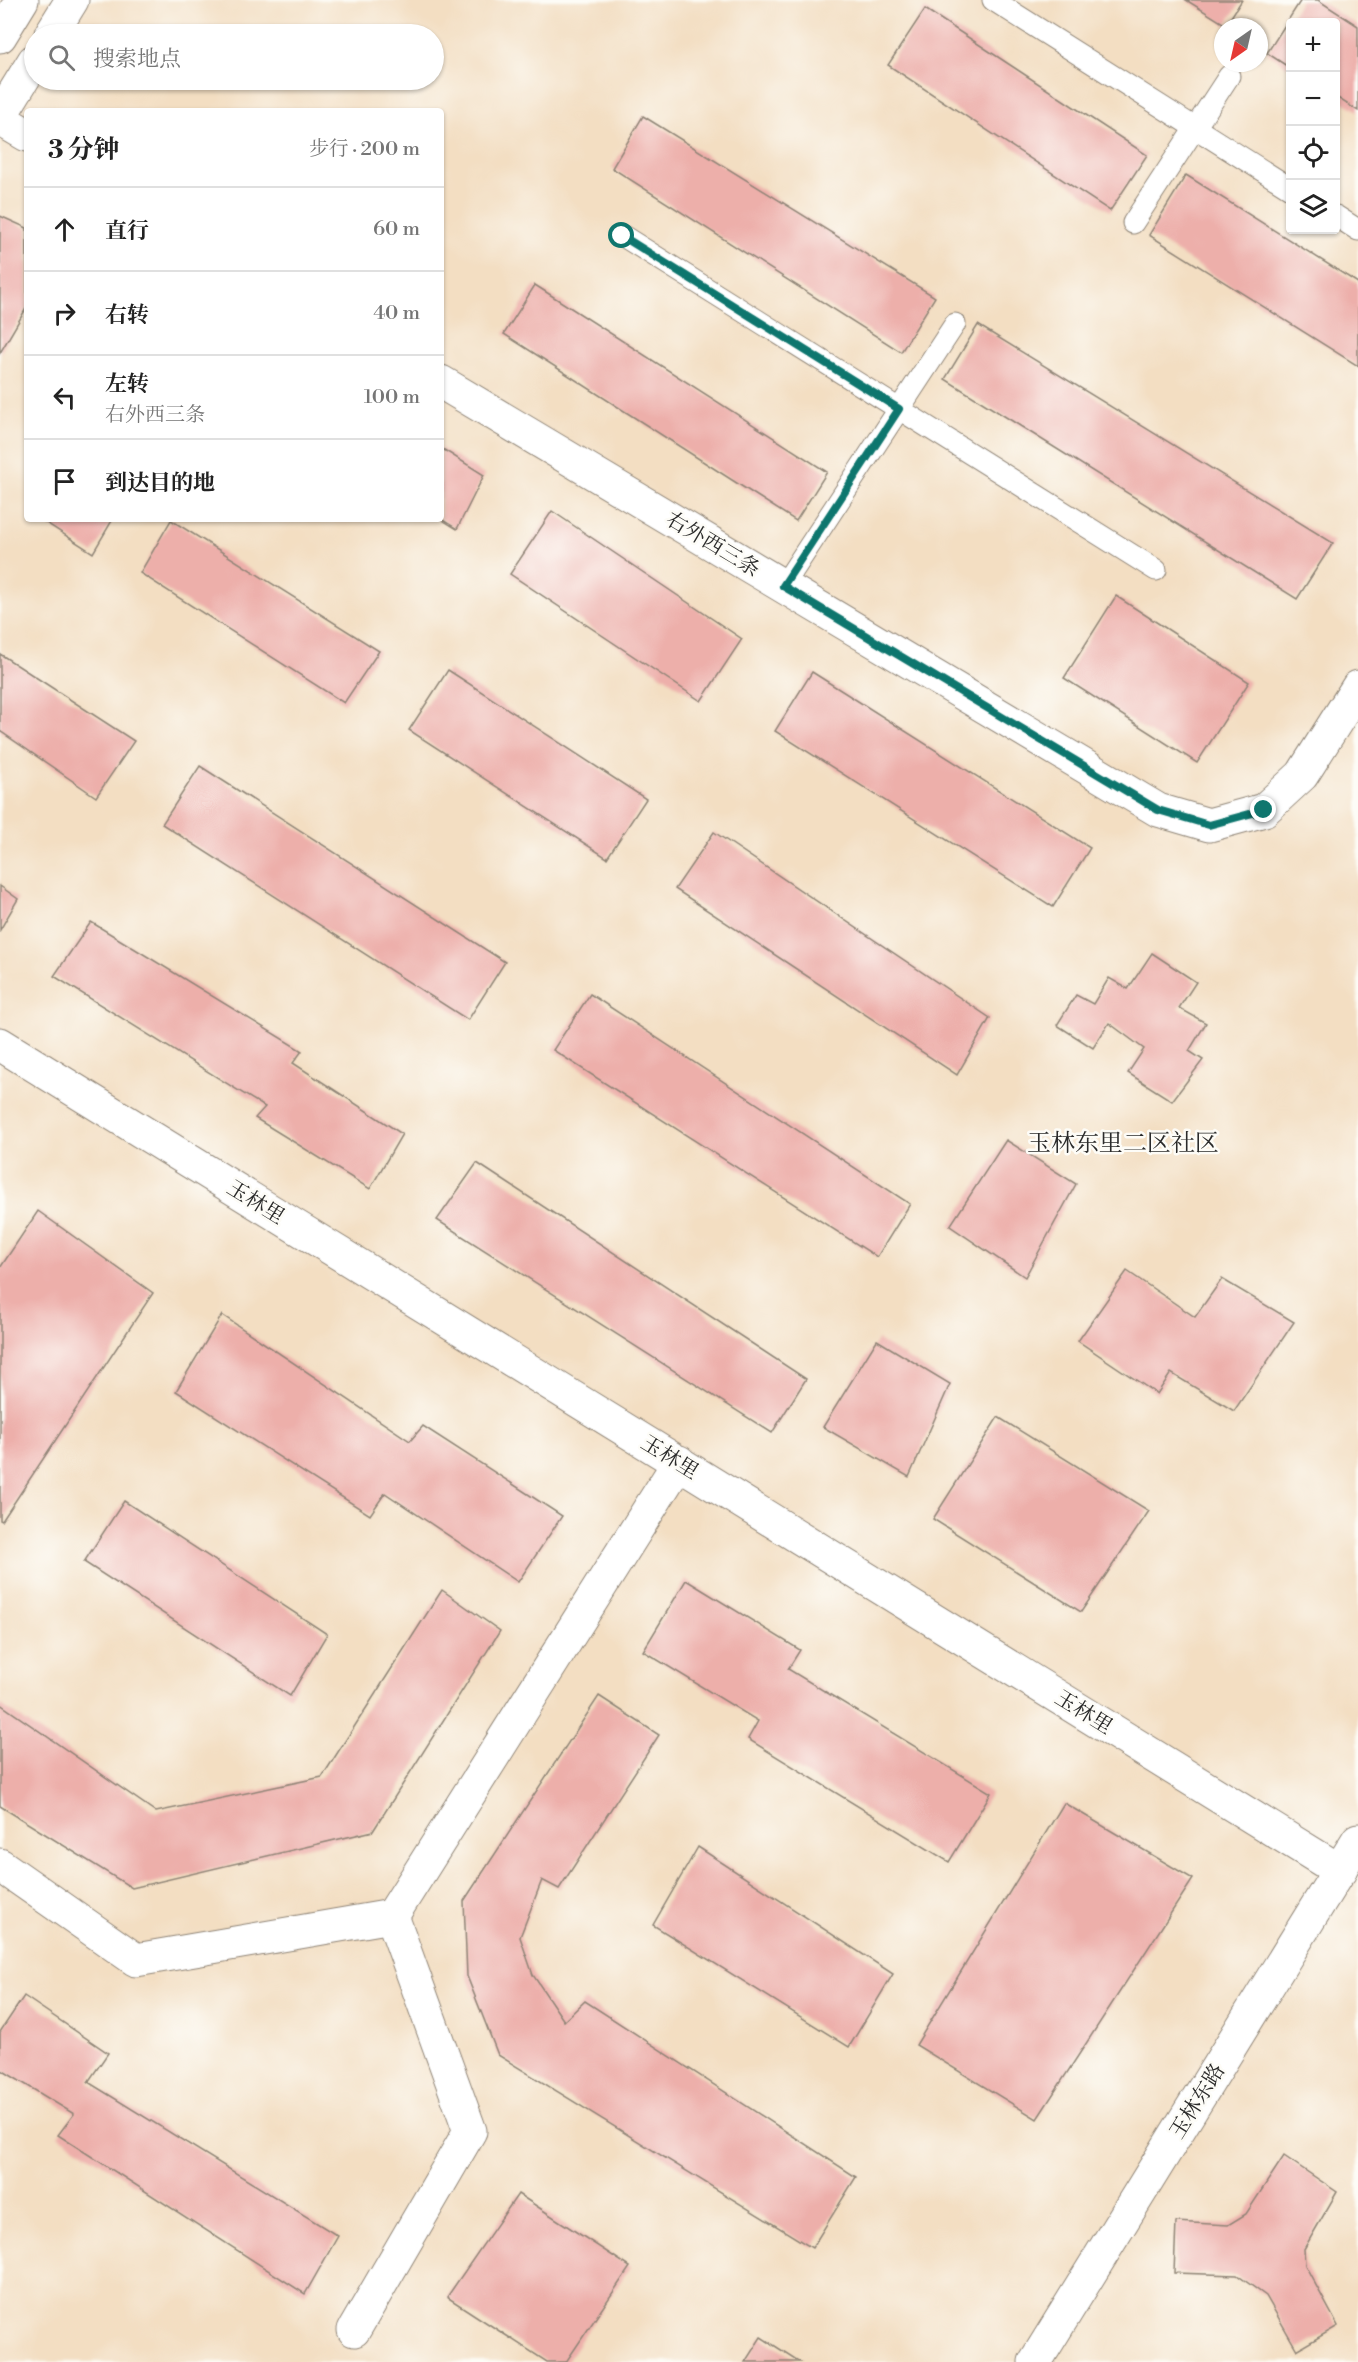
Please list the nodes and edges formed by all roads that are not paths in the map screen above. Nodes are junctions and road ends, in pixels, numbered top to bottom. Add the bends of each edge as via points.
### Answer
1 (22, 0) edge
2 (72, 0) edge
3 (993, 0) edge
4 (57, 24) edge
5 (0, 36) edge
6 (1229, 76) dead end
7 (24, 78) edge
8 (0, 118) edge
9 (1195, 128) junction
10 (24, 133) edge
11 (1286, 185) edge
12 (1340, 219) edge
13 (1133, 223) dead end
14 (1358, 230) edge
15 (622, 236) dead end
16 (955, 324) dead end
17 (444, 384) edge
18 (899, 409) junction
19 (1156, 570) dead end
20 (783, 586) junction
21 (1358, 687) edge
22 (0, 1044) edge
23 (679, 1462) junction
24 (1358, 1840) edge
25 (0, 1864) edge
26 (1340, 1871) junction
27 (392, 1916) junction
28 (354, 2330) dead end
29 (1035, 2362) edge

1 - 5 street
2 - 4 street
3 - 9 lane
6 - 9 lane
7 - 8 street
8 - 10 street
9 - 11 lane
9 - 13 lane
12 - 14 lane
15 - 18 lane
16 - 18 lane
17 - 20 street, 右外西三条
18 - 19 lane
18 - 20 lane
20 - 21 street, 右外西三条 via 1158,810 1209,825 1264,810 1302,775
22 - 23 street, 玉林里
23 - 26 street, 玉林里
23 - 27 street
24 - 26 street, 玉林东路
25 - 27 street via 136,1960
26 - 29 street, 玉林东路
27 - 28 street via 470,2131

